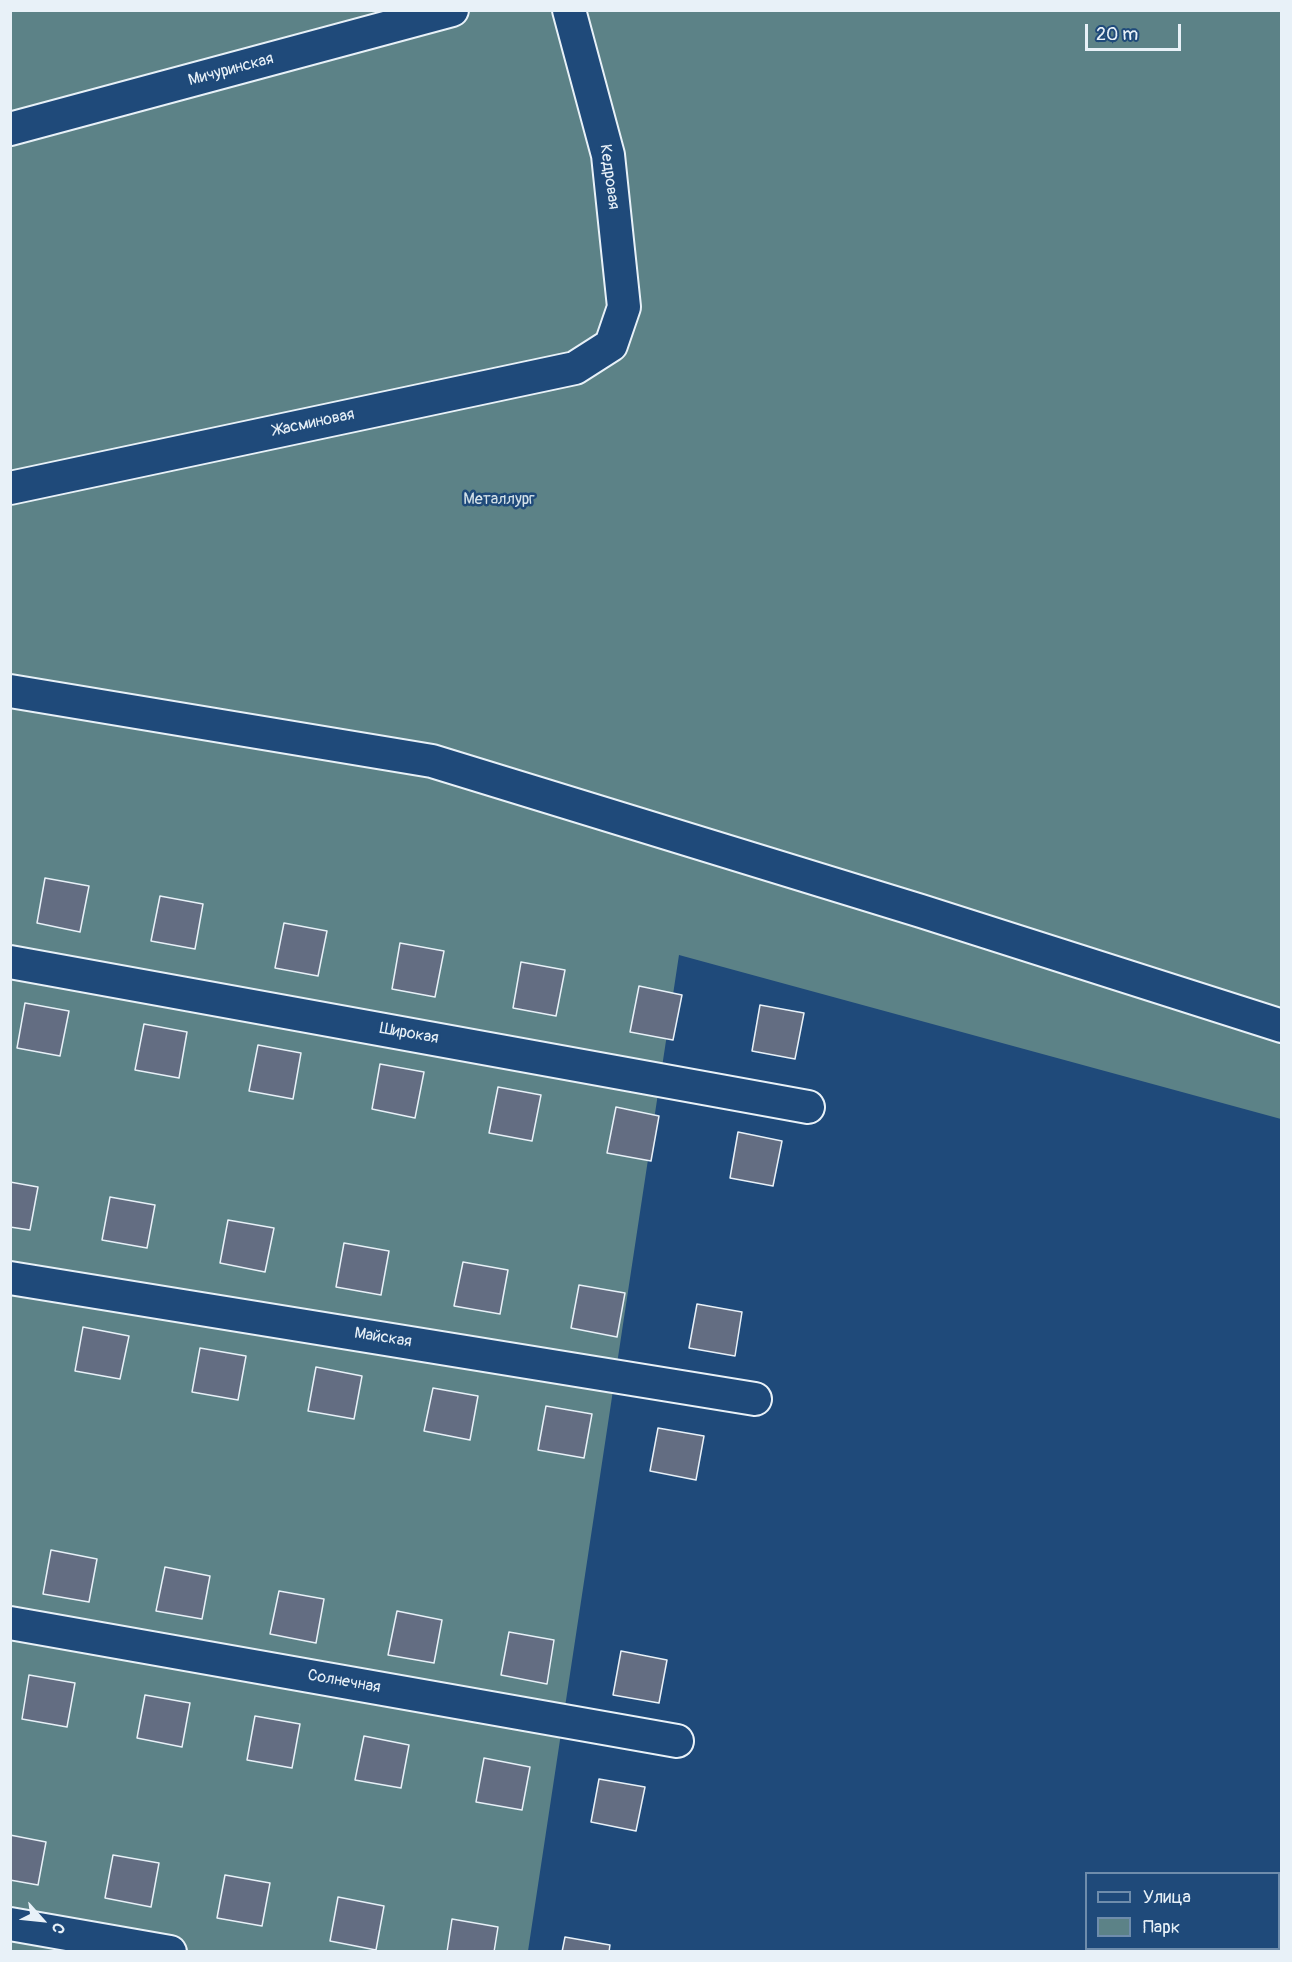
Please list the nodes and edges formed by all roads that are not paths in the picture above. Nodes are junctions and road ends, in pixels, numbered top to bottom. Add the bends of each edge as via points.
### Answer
1 (452, 10) edge
2 (569, 10) edge
3 (10, 129) edge
4 (611, 345) joint
5 (10, 488) edge
6 (10, 691) edge
7 (10, 962) edge
8 (1281, 1026) edge
9 (808, 1107) dead end
10 (10, 1278) edge
11 (754, 1399) dead end
12 (10, 1623) edge
13 (677, 1742) dead end
14 (10, 1924) edge
15 (170, 1952) edge

1 - 3 street, Мичуринская
2 - 4 street, Кедровая via 608,155 624,307
4 - 5 street, Жасминовая via 575,368
6 - 8 street via 432,761
7 - 9 street, Широкая
10 - 11 street, Майская
12 - 13 street, Солнечная
14 - 15 street

